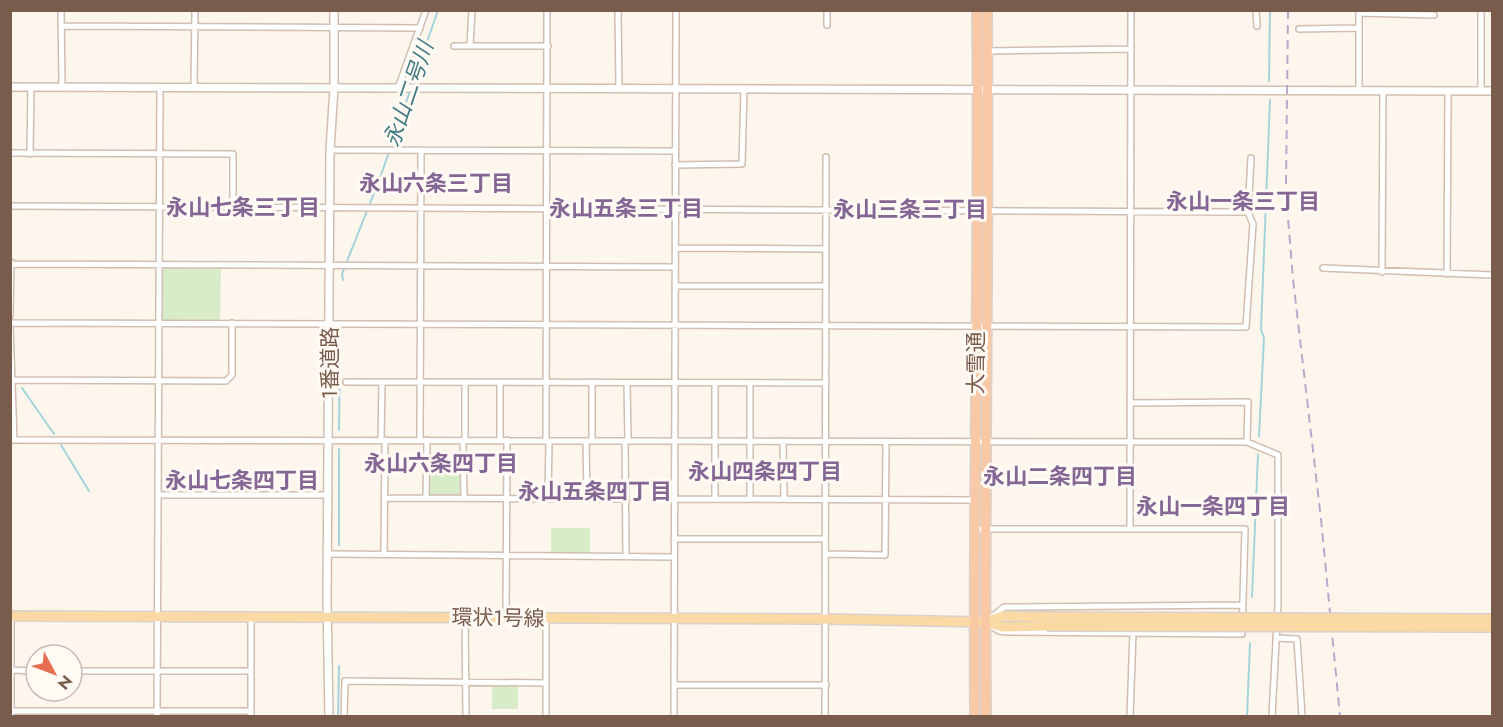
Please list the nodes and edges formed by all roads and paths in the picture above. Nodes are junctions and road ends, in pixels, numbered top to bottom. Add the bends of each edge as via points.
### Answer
1 (61, 10) edge
2 (195, 10) edge
3 (334, 10) edge
4 (426, 10) edge
5 (472, 10) edge
6 (548, 10) edge
7 (618, 10) edge
8 (676, 10) edge
9 (827, 10) edge
10 (977, 10) edge
11 (987, 10) edge
12 (1131, 10) edge
13 (1256, 10) edge
14 (1481, 10) edge
15 (1359, 12) edge
16 (1434, 15) dead end
17 (827, 25) dead end
18 (61, 26) junction
19 (334, 26) junction
20 (1257, 26) dead end
21 (195, 28) junction
22 (420, 28) junction
23 (1299, 28) dead end
24 (1359, 28) junction
25 (470, 45) junction
26 (548, 45) junction
27 (454, 46) dead end
28 (1131, 49) junction
29 (987, 51) junction
30 (10, 87) edge
31 (31, 87) junction
32 (62, 87) junction
33 (160, 88) junction
34 (194, 88) junction
35 (333, 88) junction
36 (401, 88) junction
37 (547, 89) junction
38 (618, 89) junction
39 (676, 89) junction
40 (744, 89) junction
41 (982, 90) junction
42 (1131, 90) junction
43 (1359, 91) junction
44 (1383, 91) junction
45 (1481, 91) junction
46 (1492, 91) edge
47 (1448, 92) junction
48 (330, 150) junction
49 (421, 150) junction
50 (548, 150) junction
51 (675, 150) junction
52 (10, 153) edge
53 (30, 154) junction
54 (159, 154) junction
55 (826, 157) dead end
56 (1251, 158) dead end
57 (675, 165) junction
58 (10, 206) edge
59 (158, 207) junction
60 (331, 207) junction
61 (233, 208) junction
62 (421, 208) junction
63 (547, 209) junction
64 (675, 209) junction
65 (826, 210) junction
66 (978, 211) junction
67 (988, 212) junction
68 (1248, 212) junction
69 (1131, 213) junction
70 (675, 248) junction
71 (826, 249) junction
72 (11, 263) edge
73 (158, 265) junction
74 (330, 266) junction
75 (421, 266) junction
76 (547, 267) junction
77 (675, 267) junction
78 (1323, 268) dead end
79 (1382, 272) junction
80 (1447, 274) junction
81 (1492, 275) edge
82 (675, 286) junction
83 (826, 286) junction
84 (10, 316) edge
85 (158, 323) junction
86 (232, 323) junction
87 (330, 323) junction
88 (421, 323) junction
89 (10, 324) edge
90 (675, 324) junction
91 (546, 325) junction
92 (826, 325) junction
93 (976, 326) junction
94 (987, 326) junction
95 (1131, 327) junction
96 (12, 380) edge
97 (157, 381) junction
98 (346, 382) dead end
99 (382, 382) junction
100 (420, 382) junction
101 (465, 382) junction
102 (500, 382) junction
103 (546, 382) junction
104 (592, 382) junction
105 (627, 383) junction
106 (675, 383) junction
107 (715, 383) junction
108 (750, 383) junction
109 (826, 383) junction
110 (1131, 403) junction
111 (12, 440) edge
112 (158, 440) junction
113 (329, 440) junction
114 (383, 440) junction
115 (423, 440) junction
116 (464, 440) junction
117 (503, 440) junction
118 (589, 440) junction
119 (547, 441) junction
120 (627, 441) junction
121 (675, 441) junction
122 (715, 441) junction
123 (750, 441) junction
124 (783, 441) junction
125 (825, 441) junction
126 (886, 442) junction
127 (975, 442) junction
128 (986, 442) junction
129 (1247, 442) junction
130 (1131, 443) junction
131 (158, 495) junction
132 (329, 495) junction
133 (385, 498) junction
134 (426, 498) junction
135 (464, 498) junction
136 (548, 498) junction
137 (507, 499) junction
138 (587, 499) junction
139 (627, 499) junction
140 (674, 499) junction
141 (715, 499) junction
142 (750, 499) junction
143 (784, 499) junction
144 (825, 499) junction
145 (886, 500) junction
146 (974, 500) junction
147 (985, 500) junction
148 (974, 529) junction
149 (985, 529) junction
150 (1130, 529) junction
151 (674, 539) junction
152 (824, 539) junction
153 (328, 554) junction
154 (825, 554) junction
155 (384, 555) junction
156 (506, 556) junction
157 (626, 556) junction
158 (674, 556) junction
159 (1242, 605) junction
160 (11, 616) edge
161 (157, 616) junction
162 (251, 616) junction
163 (327, 617) junction
164 (465, 617) junction
165 (506, 618) junction
166 (546, 618) junction
167 (1492, 618) edge
168 (674, 619) junction
169 (824, 619) junction
170 (974, 622) junction
171 (985, 622) junction
172 (1046, 622) junction
173 (1492, 627) edge
174 (1133, 633) junction
175 (1276, 638) junction
176 (11, 670) edge
177 (84, 671) edge
178 (158, 671) junction
179 (250, 671) junction
180 (466, 682) junction
181 (546, 683) junction
182 (674, 685) junction
183 (826, 686) junction
184 (11, 711) edge
185 (157, 714) edge
186 (251, 714) edge
187 (11, 717) edge
188 (329, 717) edge
189 (345, 717) edge
190 (466, 717) edge
191 (546, 717) edge
192 (674, 717) edge
193 (825, 717) edge
194 (975, 717) edge
195 (986, 717) edge
196 (1130, 717) edge
197 (1272, 717) edge
198 (1302, 717) edge

1 - 18 street
2 - 21 street
3 - 19 street, 1番道路
4 - 22 street
5 - 25 street
6 - 26 street
7 - 38 street
8 - 39 street
9 - 17 street
10 - 41 highway, 大雪通
11 - 29 highway, 大雪通
12 - 28 street
13 - 20 street
14 - 45 street
15 - 16 street
15 - 24 street
18 - 21 street
18 - 32 street
19 - 21 street
19 - 22 street
19 - 35 street, 1番道路
21 - 34 street
22 - 36 street
23 - 24 street
24 - 43 street
25 - 26 street
25 - 27 street
26 - 37 street
28 - 29 street
28 - 42 street
29 - 41 highway, 大雪通
30 - 31 street
31 - 32 street
31 - 53 street
32 - 33 street
33 - 34 street
33 - 54 street
34 - 35 street
35 - 36 street
35 - 48 street, 1番道路
36 - 37 street
37 - 38 street
37 - 50 street
38 - 39 street
39 - 40 street
39 - 51 street
40 - 41 street
40 - 57 street via 742,164
41 - 42 street
41 - 66 highway, 大雪通
41 - 67 highway, 大雪通
42 - 43 street
42 - 69 street
43 - 44 street
44 - 47 street
44 - 79 street
45 - 46 street
45 - 47 street
47 - 80 street
48 - 49 street
48 - 60 street, 1番道路
49 - 50 street
49 - 62 street
50 - 51 street
50 - 63 street
51 - 57 street
52 - 53 street
53 - 54 street
54 - 59 street
54 - 61 street via 233,154
55 - 65 street
56 - 68 street
57 - 64 street
58 - 59 street
59 - 61 street
59 - 73 street
60 - 61 street
60 - 62 street
60 - 74 street, 1番道路
62 - 63 street
62 - 75 street
63 - 64 street
63 - 76 street
64 - 65 street
64 - 70 street
65 - 66 street
65 - 71 street
66 - 67 street
66 - 93 highway, 大雪通
67 - 69 street
67 - 94 highway, 大雪通
68 - 69 street
68 - 95 street via 1252,224 1246,327
69 - 95 street
70 - 71 street
70 - 77 street
71 - 83 street
72 - 73 street
72 - 84 street
73 - 74 street
73 - 85 street
74 - 75 street
74 - 87 street, 1番道路
75 - 76 street
75 - 88 street
76 - 77 street
76 - 91 street
77 - 82 street
78 - 79 street
79 - 80 street
80 - 81 street
82 - 83 street
82 - 90 street
83 - 92 street
85 - 86 street
85 - 89 street
85 - 97 street
86 - 87 street
86 - 97 street via 232,375 226,381
87 - 88 street
87 - 113 street, 1番道路
88 - 91 street
88 - 100 street
89 - 96 street
90 - 91 street
90 - 92 street
90 - 106 street
91 - 103 street
92 - 93 street
92 - 109 street
93 - 94 street
93 - 127 highway, 大雪通
94 - 95 street
94 - 128 highway, 大雪通
95 - 110 street
96 - 97 street
96 - 111 street
97 - 112 street
98 - 99 street
99 - 100 street
99 - 114 street
100 - 101 street
100 - 115 street
101 - 102 street
101 - 116 street
102 - 103 street
102 - 117 street
103 - 104 street
103 - 119 street
104 - 105 street
104 - 118 street
105 - 106 street
105 - 120 street
106 - 107 street
106 - 121 street
107 - 108 street
107 - 122 street
108 - 109 street
108 - 123 street
109 - 125 street
110 - 129 street via 1248,402
110 - 130 street
111 - 112 street
112 - 113 street
112 - 131 street
113 - 114 street
113 - 132 street, 1番道路
114 - 115 street
114 - 133 street
115 - 116 street
115 - 134 street
116 - 117 street
116 - 135 street
117 - 119 street
117 - 137 street
118 - 119 street
118 - 120 street
118 - 138 street
119 - 136 street
120 - 121 street
120 - 139 street
121 - 122 street
121 - 140 street
122 - 123 street
122 - 141 street
123 - 124 street
123 - 142 street
124 - 125 street
124 - 143 street
125 - 126 street
125 - 144 street
126 - 127 street
126 - 145 street
127 - 128 street
127 - 146 highway, 大雪通
128 - 130 street
128 - 147 highway, 大雪通
129 - 130 street
129 - 175 street via 1278,455
130 - 150 street
131 - 132 street
131 - 161 street
132 - 153 street, 1番道路
133 - 134 street
133 - 155 street
134 - 135 street
135 - 137 street
136 - 137 street
136 - 138 street
137 - 156 street
138 - 139 street
139 - 157 street
140 - 141 street
140 - 151 street
141 - 142 street
142 - 143 street
143 - 144 street
144 - 145 street
144 - 152 street
145 - 146 street
145 - 154 street via 885,555
146 - 147 street
146 - 148 highway, 大雪通
147 - 149 highway, 大雪通
148 - 149 street
148 - 170 highway, 大雪通
149 - 150 street
149 - 171 highway, 大雪通
150 - 159 street via 1245,528
151 - 152 street
151 - 158 street
152 - 154 street
153 - 155 street
153 - 163 street, 1番道路
154 - 169 street
155 - 156 street
156 - 157 street
156 - 165 street
157 - 158 street
158 - 168 street
159 - 171 street via 1004,607
159 - 174 street via 1242,634
160 - 161 main road, 環状1号線
160 - 176 street
161 - 162 main road, 環状1号線
161 - 178 street
162 - 163 main road, 環状1号線
162 - 179 street
163 - 164 main road, 環状1号線
163 - 188 street, 1番道路
164 - 165 main road, 環状1号線
164 - 180 street
165 - 166 main road, 環状1号線
166 - 168 main road, 環状1号線
166 - 181 street
167 - 172 main road, bridge
168 - 169 main road, 環状1号線
168 - 182 street
169 - 170 main road, 環状1号線
169 - 183 street
170 - 171 main road, 環状1号線
170 - 194 highway, 大雪通
171 - 172 main road, 環状1号線 via 1003,616
171 - 174 street via 1006,632
171 - 195 highway, 大雪通
172 - 173 main road, bridge
174 - 196 street
175 - 197 street
175 - 198 street via 1297,639
176 - 184 street
177 - 178 street
178 - 179 street
178 - 185 street
179 - 186 street
180 - 181 street
180 - 189 street via 345,681
180 - 190 street
181 - 191 street
182 - 183 street
182 - 192 street
183 - 193 street
184 - 185 street
184 - 187 street
185 - 186 street

